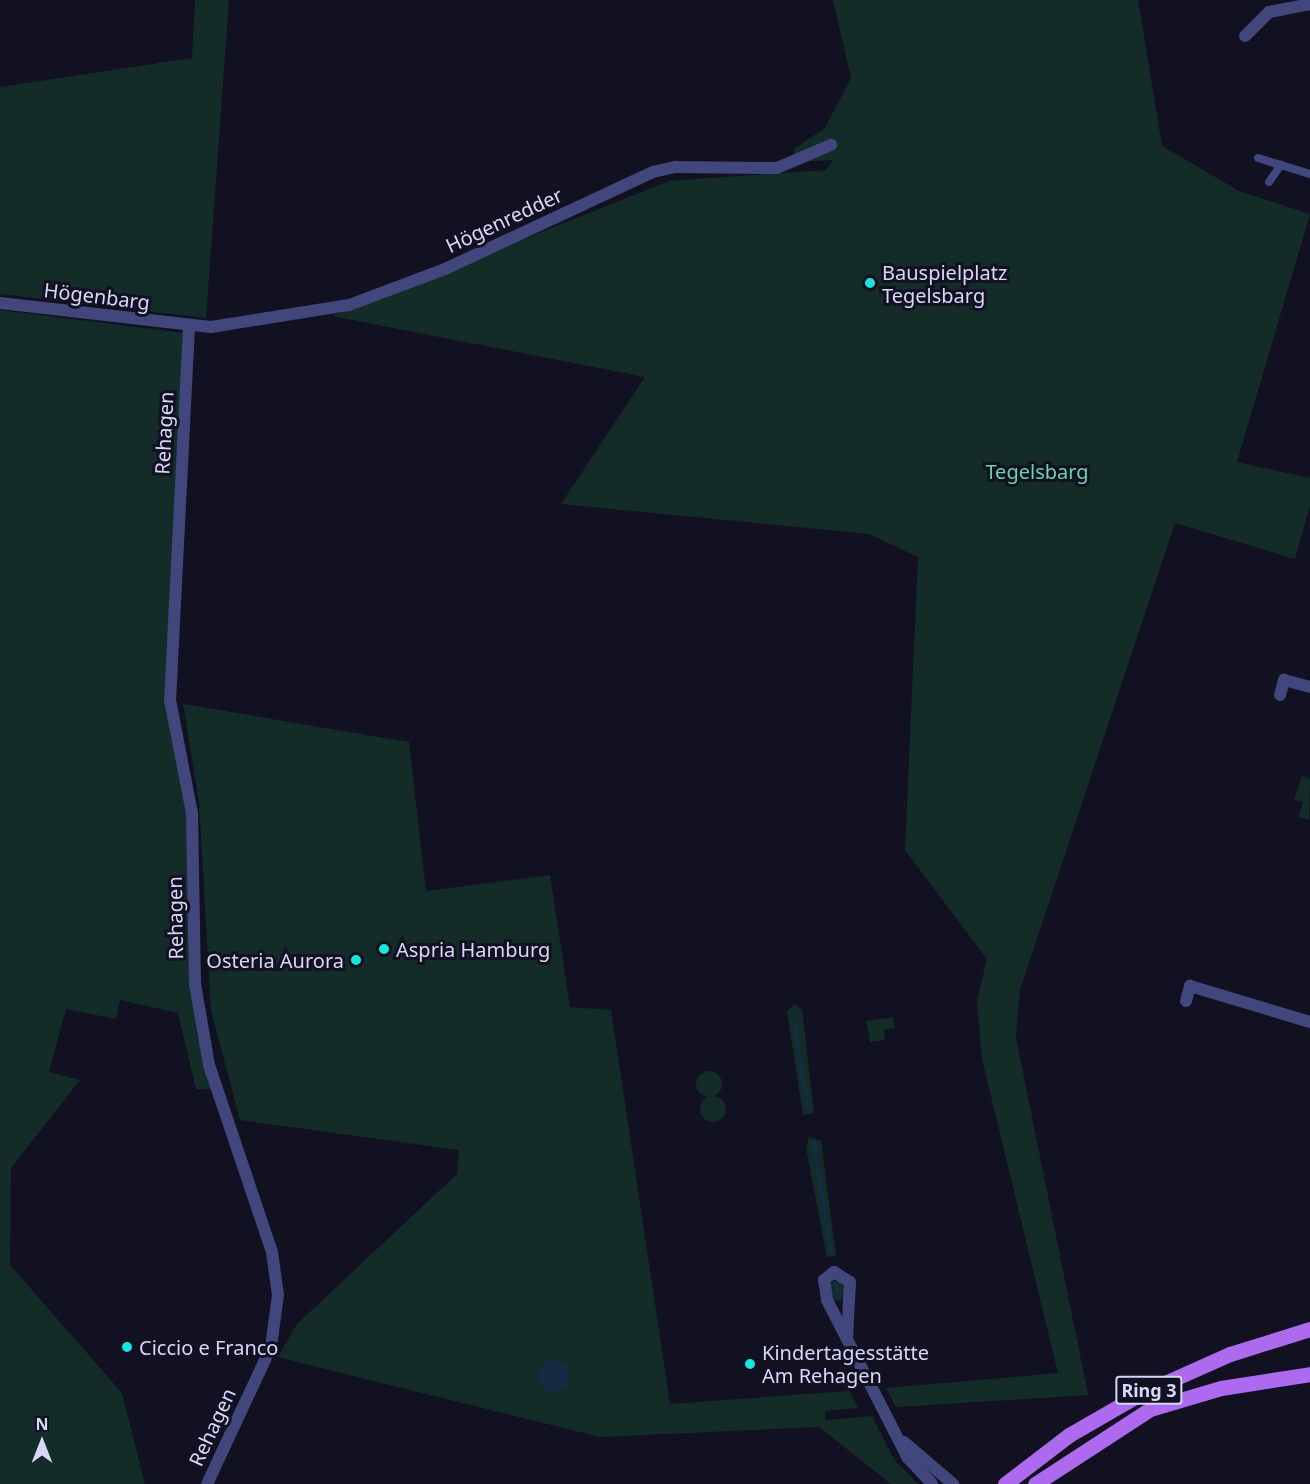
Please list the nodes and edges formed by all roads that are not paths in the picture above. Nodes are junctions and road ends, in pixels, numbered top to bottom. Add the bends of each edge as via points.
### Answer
1 (1310, 4) edge
2 (1245, 36) dead end
3 (831, 145) dead end
4 (1258, 158) dead end
5 (1281, 165) junction
6 (1310, 174) edge
7 (1269, 182) dead end
8 (0, 303) edge
9 (189, 327) junction
10 (1310, 687) edge
11 (1280, 695) dead end
12 (1186, 1001) dead end
13 (1310, 1022) edge
14 (1310, 1329) edge
15 (847, 1338) junction
16 (1310, 1374) edge
17 (900, 1439) junction
18 (207, 1484) edge
19 (932, 1484) edge
20 (953, 1484) edge
21 (1005, 1484) edge
22 (1035, 1484) edge

1 - 2 street via 1269,12
3 - 9 street, Högenredder via 777,168 675,167 653,172 445,269 359,303 264,321
4 - 5 street
5 - 6 street
5 - 7 street
8 - 9 street, Högenbarg
9 - 18 street, Rehagen via 170,700 192,813 195,984 209,1065 272,1252 278,1295 271,1347
10 - 11 street via 1284,680
12 - 13 street via 1190,986
14 - 21 main road, Ring 3 via 1230,1354 1140,1395 1070,1435
15 - 15 street via 850,1282 834,1272 824,1280 823,1290
15 - 17 street
16 - 22 main road, Ring 3 via 1221,1388 1150,1409
17 - 19 street via 918,1472
17 - 20 street

